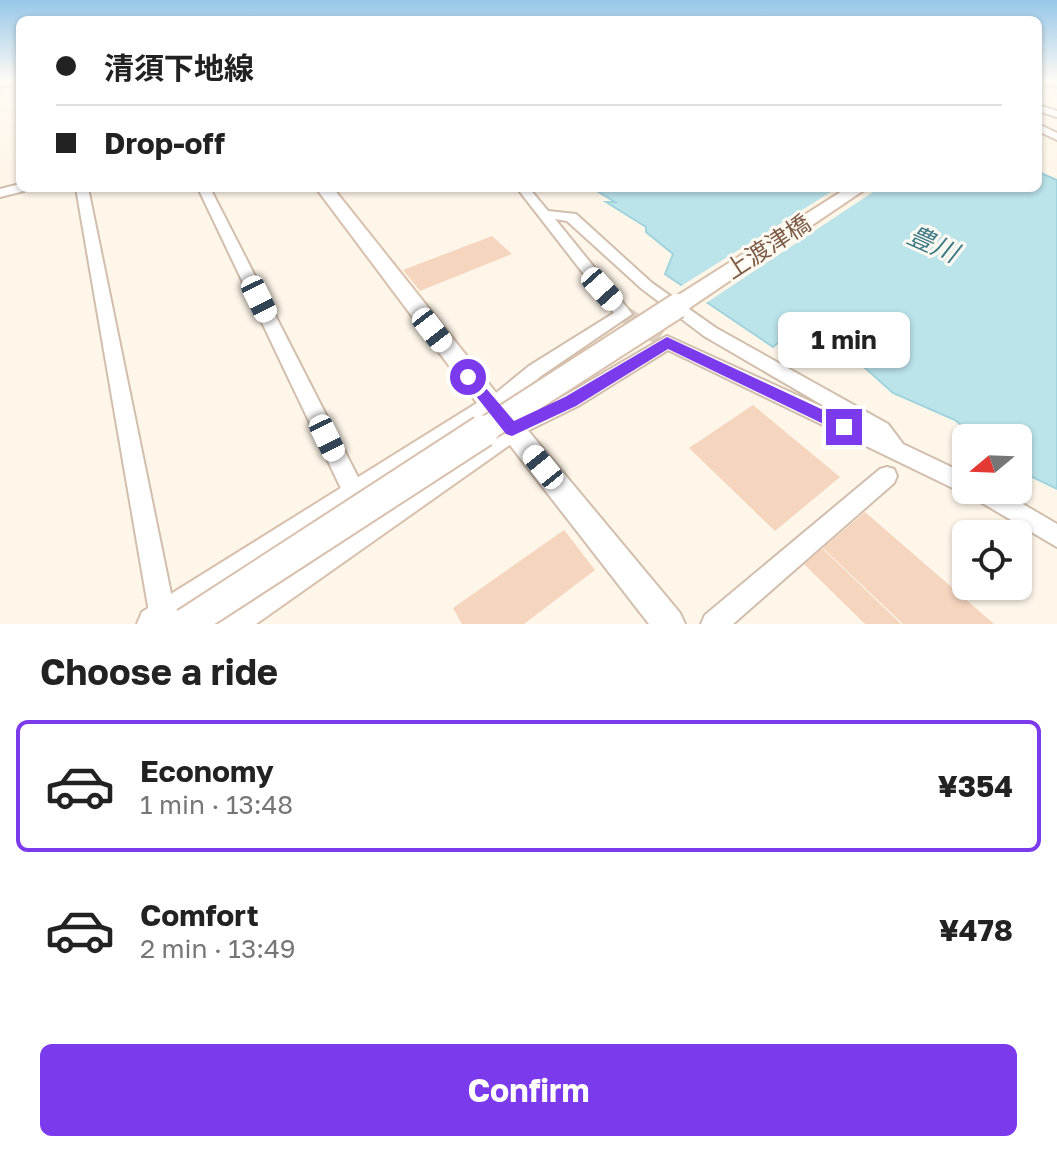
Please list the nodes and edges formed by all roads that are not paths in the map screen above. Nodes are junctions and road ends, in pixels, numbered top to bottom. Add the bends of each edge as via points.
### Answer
1 (83, 192) edge
2 (206, 192) edge
3 (327, 192) edge
4 (526, 192) edge
5 (853, 192) edge
6 (542, 214) junction
7 (676, 306) junction
8 (502, 418) junction
9 (895, 451) junction
10 (887, 476) dead end
11 (952, 477) edge
12 (355, 494) junction
13 (1003, 504) edge
14 (1057, 536) edge
15 (168, 622) edge
16 (226, 624) edge
17 (669, 624) edge
18 (714, 624) edge

1 - 15 street
2 - 12 street
3 - 8 main road
4 - 6 street
5 - 7 main road, 上渡津橋
6 - 7 street via 571,217
6 - 8 street via 624,314 521,382
7 - 9 street via 710,332 881,430
7 - 15 main road, 上渡津橋, bridge
8 - 9 street via 571,401 667,342
8 - 12 main road
8 - 16 main road
8 - 17 street
9 - 11 street
10 - 18 street
12 - 15 main road
13 - 14 street

